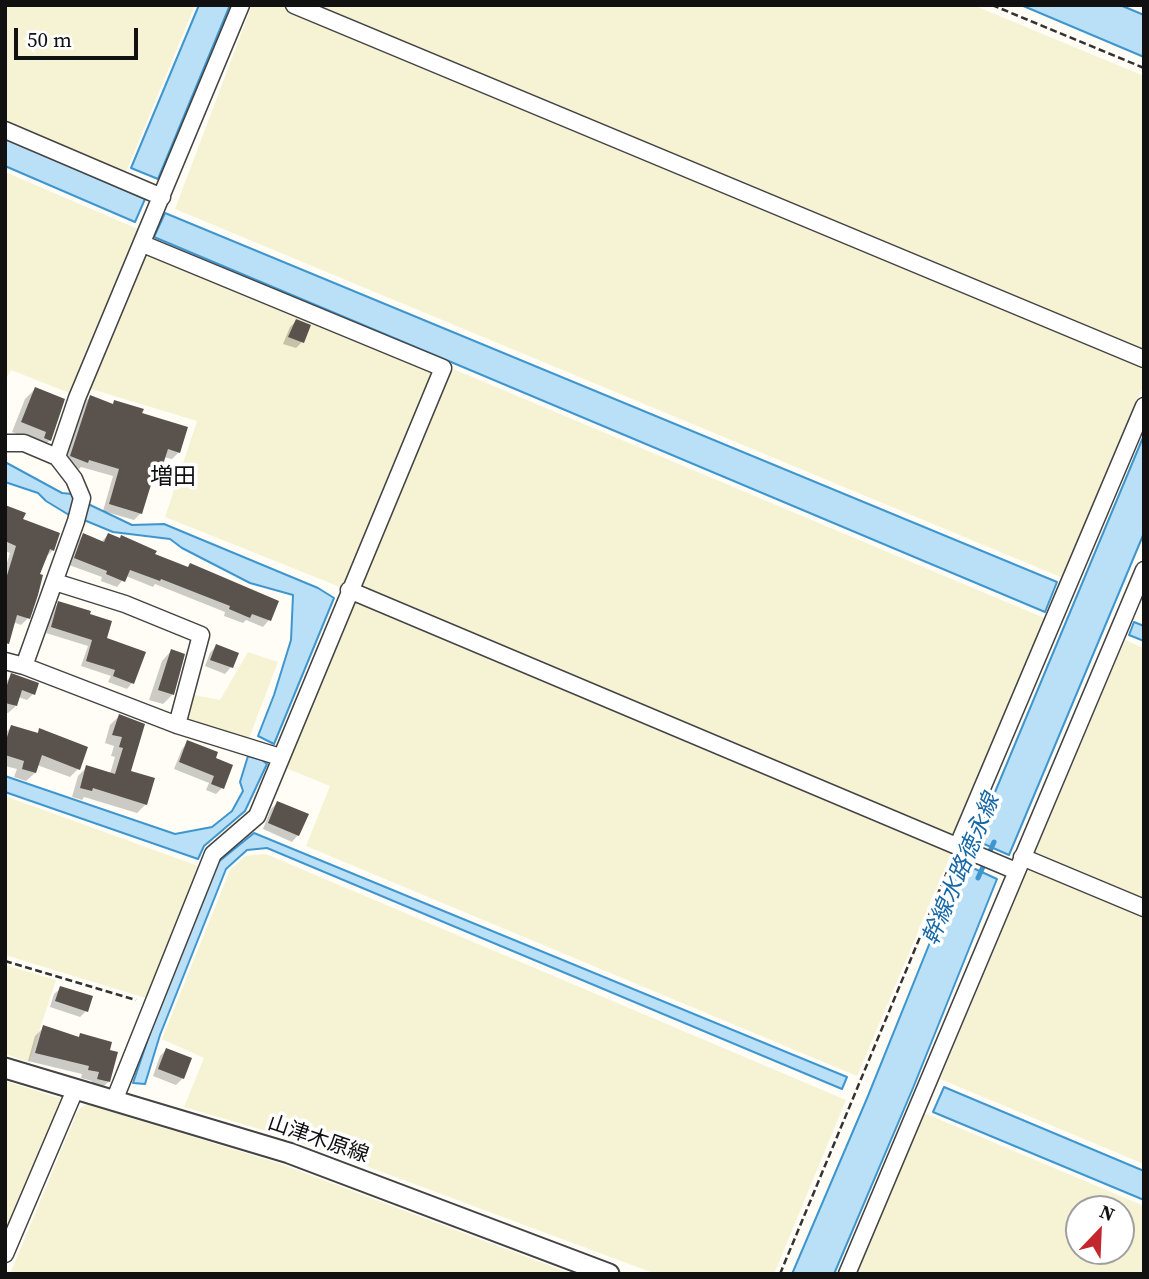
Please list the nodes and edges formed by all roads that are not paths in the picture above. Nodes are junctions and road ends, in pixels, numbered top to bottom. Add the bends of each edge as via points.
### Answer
1 (240, 5) edge
2 (295, 5) edge
3 (5, 130) edge
4 (162, 197) junction
5 (143, 244) junction
6 (1144, 359) edge
7 (1144, 406) edge
8 (5, 443) edge
9 (57, 457) junction
10 (1144, 570) edge
11 (55, 582) junction
12 (349, 590) junction
13 (5, 661) edge
14 (24, 666) junction
15 (177, 726) junction
16 (280, 757) junction
17 (958, 845) junction
18 (1019, 864) junction
19 (1144, 908) edge
20 (5, 1068) edge
21 (75, 1090) junction
22 (114, 1101) junction
23 (5, 1254) edge
24 (609, 1274) edge
25 (847, 1274) edge

1 - 4 street
2 - 6 street
3 - 4 street
4 - 5 street
5 - 9 street via 77,398
5 - 12 street via 443,368
7 - 17 street
8 - 9 street via 24,443
9 - 11 street via 82,498
10 - 18 street
11 - 14 street
11 - 15 street via 201,635
12 - 16 street
12 - 17 street
13 - 14 street
14 - 15 street
15 - 16 street
16 - 22 street via 257,816 213,854
17 - 18 street via 998,862
18 - 19 street
18 - 25 street
20 - 21 street, 山津木原線
21 - 22 street, 山津木原線
21 - 23 street
22 - 24 street, 山津木原線 via 289,1153

